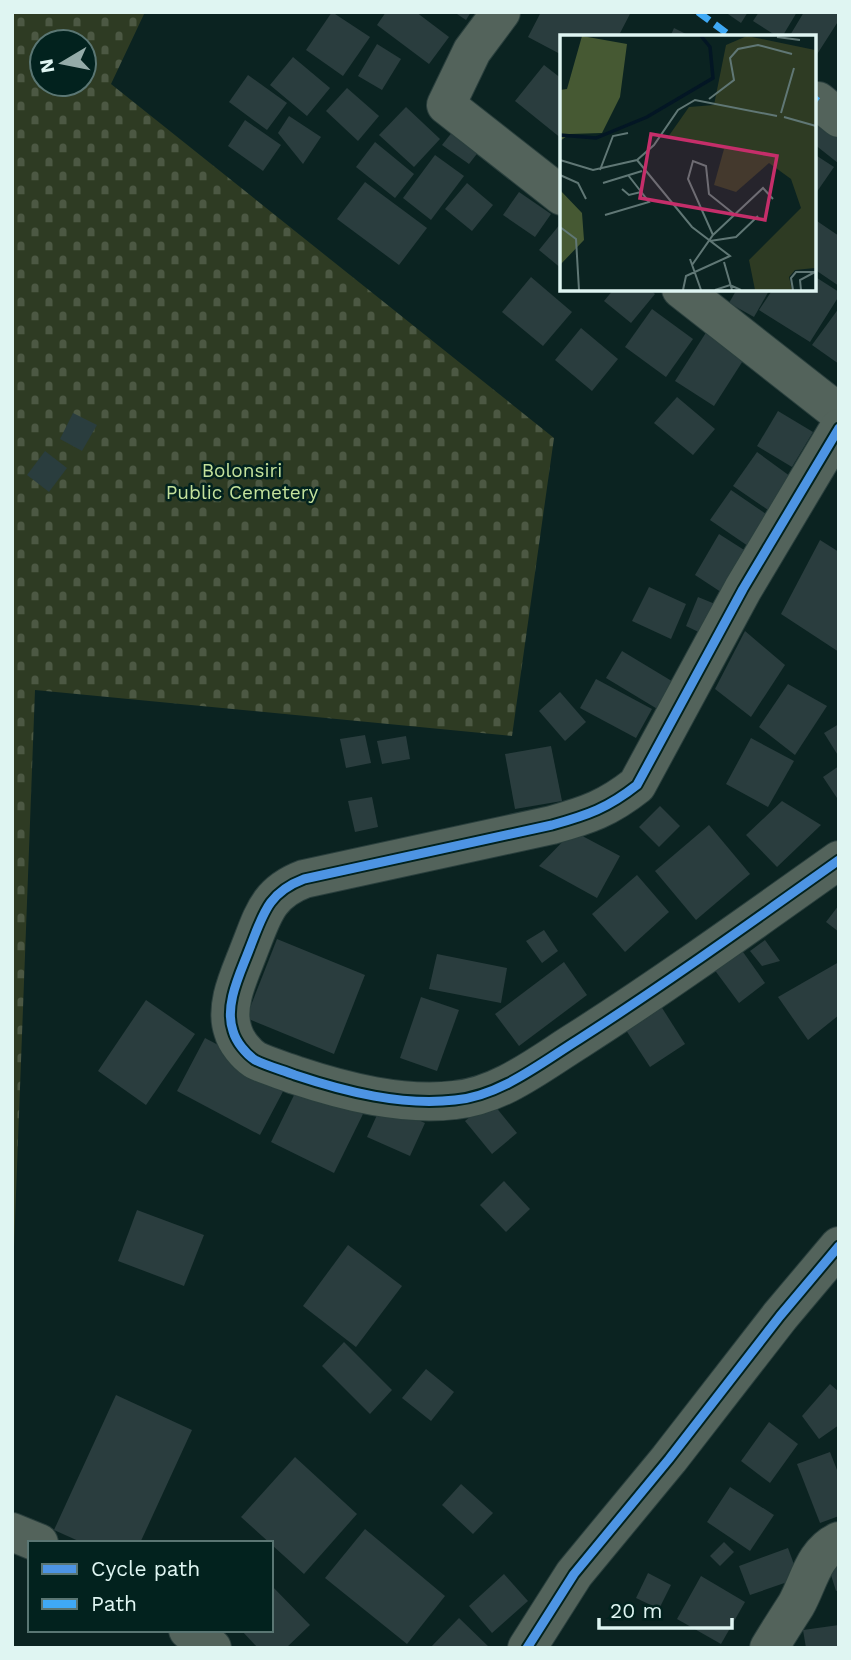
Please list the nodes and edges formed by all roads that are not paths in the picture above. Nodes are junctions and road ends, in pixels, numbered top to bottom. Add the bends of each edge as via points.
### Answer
1 (500, 12) edge
2 (560, 194) edge
3 (682, 290) edge
4 (839, 413) edge
5 (839, 428) edge
6 (839, 860) edge
7 (839, 1246) edge
8 (12, 1532) edge
9 (34, 1541) edge
10 (839, 1541) edge
11 (191, 1632) edge
12 (212, 1648) edge
13 (527, 1648) edge
14 (769, 1648) edge

1 - 2 street via 472,51 446,105
3 - 4 street
5 - 6 street via 743,589 637,785 613,804 564,822 287,885 265,908 236,985 233,1030 253,1059 320,1083 392,1100 457,1100 494,1090 655,991
7 - 13 street via 574,1574
8 - 9 street
10 - 14 street via 815,1562
11 - 12 street

